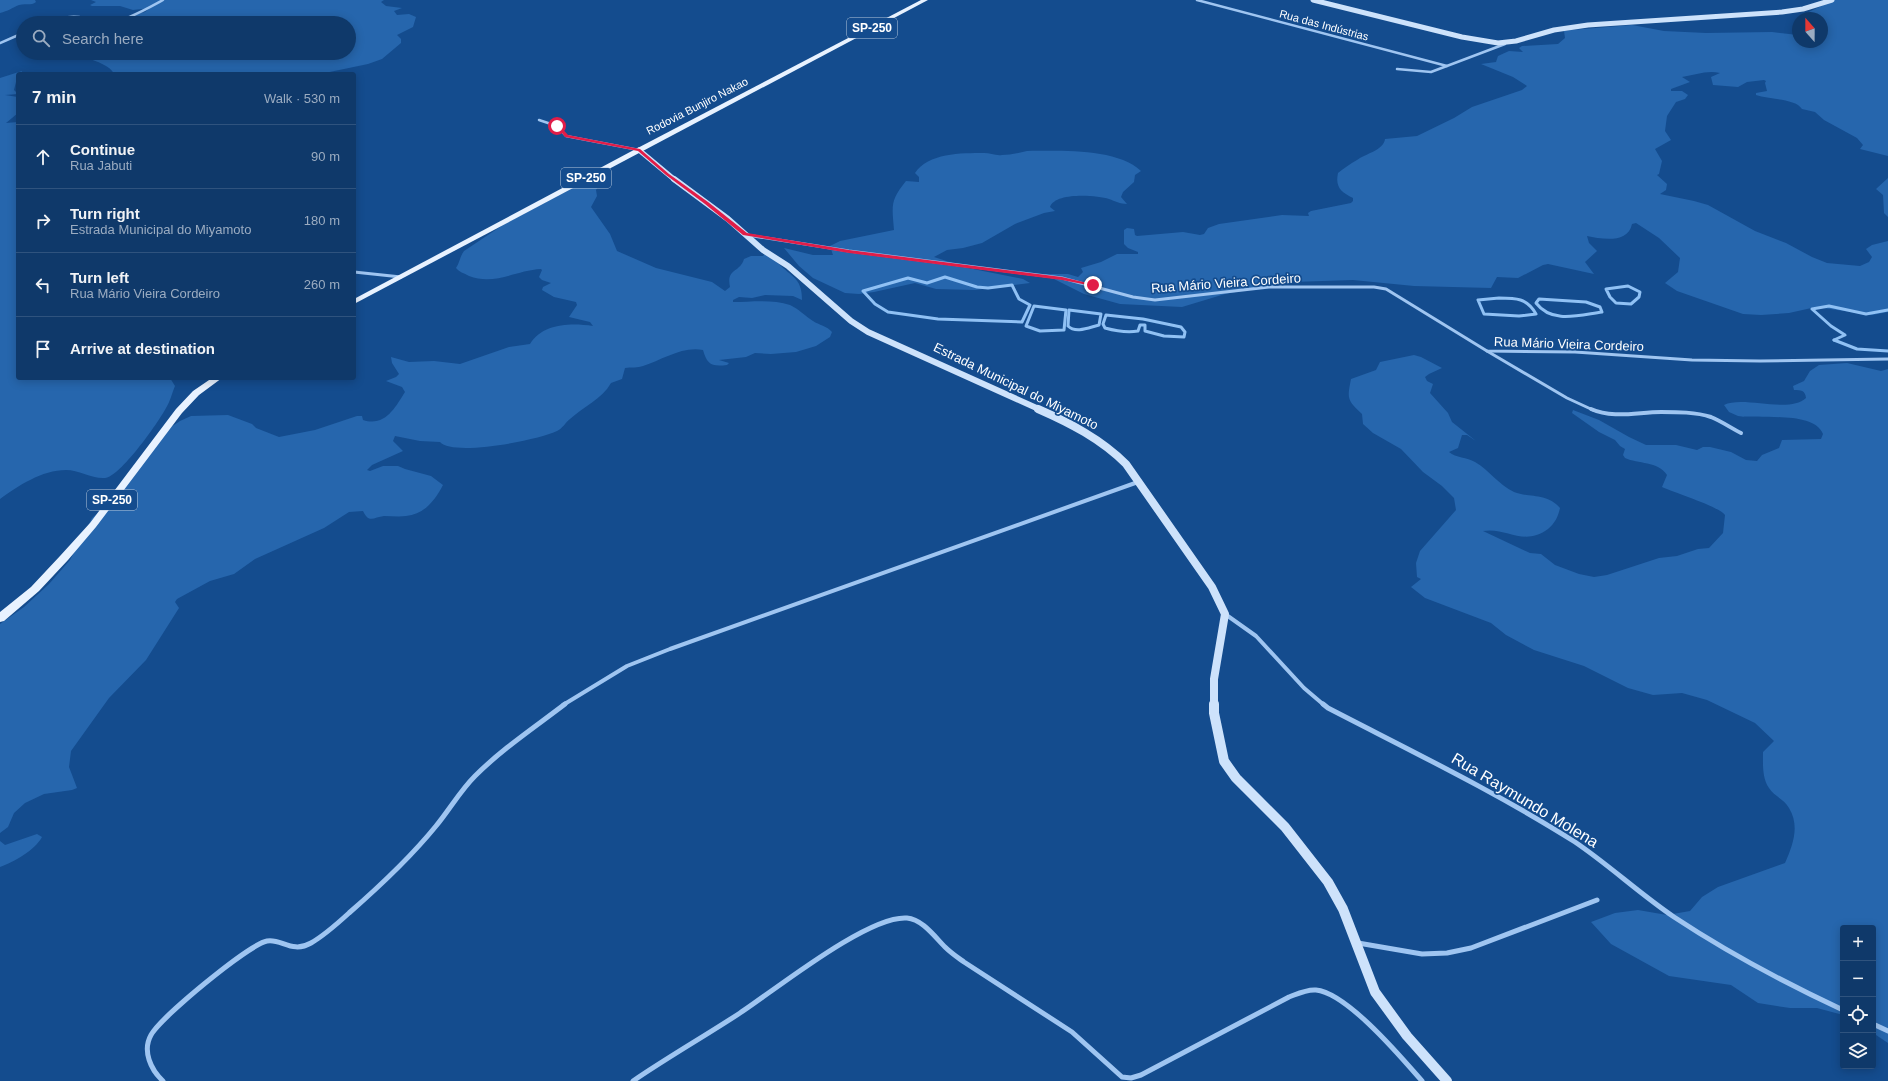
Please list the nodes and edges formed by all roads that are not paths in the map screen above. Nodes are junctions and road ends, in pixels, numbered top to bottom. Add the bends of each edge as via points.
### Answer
1 (164, 0) edge
2 (925, 0) edge
3 (1197, 0) edge
4 (1313, 0) edge
5 (1832, 0) edge
6 (129, 16) edge
7 (16, 36) edge
8 (0, 43) edge
9 (1507, 43) junction
10 (1448, 66) junction
11 (1397, 69) dead end
12 (539, 120) dead end
13 (639, 150) junction
14 (745, 234) junction
15 (356, 272) edge
16 (402, 277) junction
17 (356, 301) edge
18 (1487, 351) junction
19 (1888, 359) edge
20 (215, 380) edge
21 (1741, 433) dead end
22 (1138, 482) junction
23 (5, 610) edge
24 (1225, 614) junction
25 (0, 618) edge
26 (1597, 900) dead end
27 (1357, 943) junction
28 (1840, 1009) edge
29 (1876, 1025) edge
30 (1888, 1031) edge
31 (163, 1081) edge
32 (633, 1081) edge
33 (1422, 1081) edge
34 (1447, 1081) edge

1 - 6 street
2 - 13 main road, Rodovia Bunjiro Nakao / SP-250
3 - 10 street, Rua das Indústrias
4 - 9 street via 1462,37
5 - 9 street via 1782,12 1570,27
7 - 8 street
9 - 10 street
10 - 11 street via 1431,72
12 - 13 street via 557,126 566,136
13 - 14 street, Estrada Municipal do Miyamoto
13 - 16 main road, Rodovia Bunjiro Nakao / SP-250
14 - 18 street, Rua Mário Vieira Cordeiro via 849,251 1062,278 1133,297 1155,300 1269,287 1386,288
14 - 22 street, Estrada Municipal do Miyamoto via 763,250 788,266 846,318 868,332 1069,423 1112,450 1126,464
15 - 16 street
16 - 17 main road, Rodovia Bunjiro Nakao / SP-250
18 - 19 street, Rua Mário Vieira Cordeiro via 1575,352 1692,360
18 - 21 street via 1567,398 1597,412 1629,415 1660,412 1694,414 1716,420
20 - 23 main road, SP-250 via 196,393 179,411 93,525 34,589
22 - 24 street, Estrada Municipal do Miyamoto via 1212,587
22 - 31 street via 670,649 627,666 568,701 476,775 382,886 326,933 301,947 269,940 258,944 226,966 166,1017 152,1035 147,1047 149,1060
23 - 25 main road, SP-250
24 - 27 street via 1214,679 1214,713 1224,761 1236,778 1285,827 1324,876 1343,908
24 - 28 street, Rua Raymundo Molena via 1256,636 1304,688 1328,708 1533,816 1577,844 1673,916 1711,940 1794,987
26 - 27 street via 1471,948 1447,953 1422,954
27 - 34 street via 1375,992 1407,1036
29 - 30 street
32 - 33 street via 660,1061 740,1013 839,945 888,922 906,918 914,920 949,951 1073,1033 1122,1077 1141,1075 1289,997 1316,990 1345,1003

